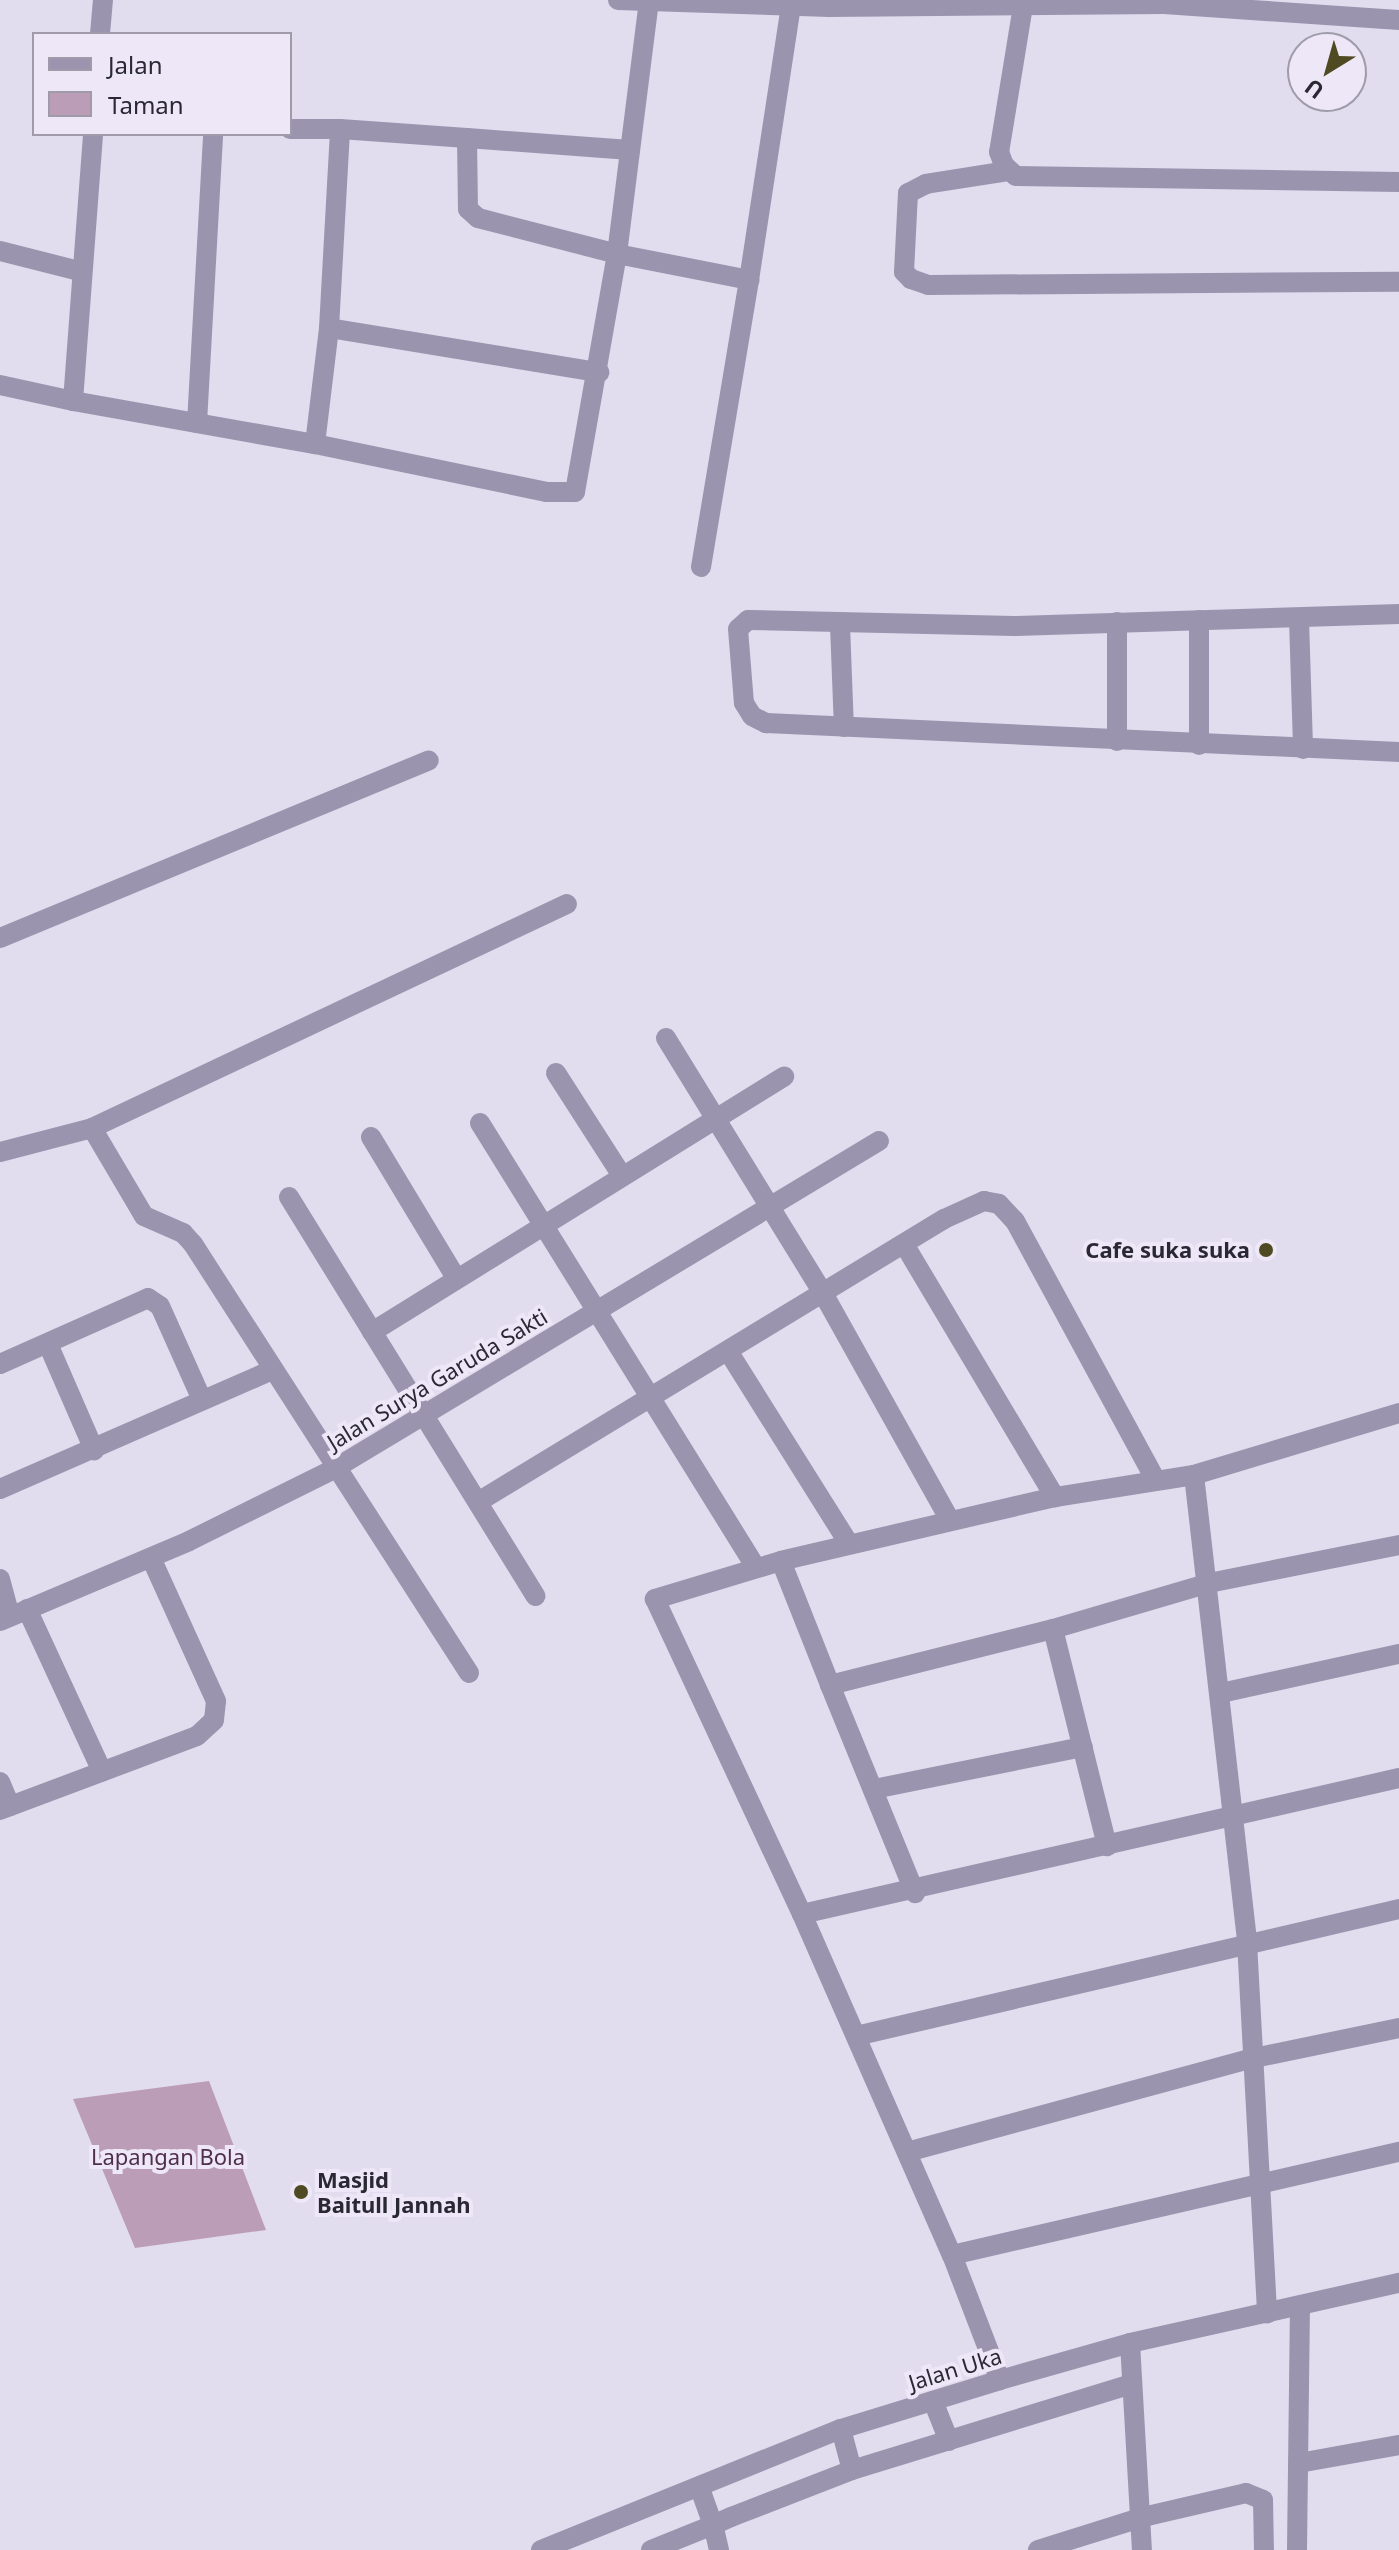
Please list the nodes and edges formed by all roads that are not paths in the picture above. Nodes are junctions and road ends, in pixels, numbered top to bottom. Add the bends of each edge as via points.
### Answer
1 (103, 0) edge
2 (618, 0) edge
3 (649, 1) edge
4 (791, 3) edge
5 (1023, 6) junction
6 (1399, 20) edge
7 (100, 32) edge
8 (292, 129) edge
9 (340, 129) junction
10 (93, 136) edge
11 (213, 136) edge
12 (467, 138) junction
13 (630, 150) junction
14 (1008, 171) junction
15 (1399, 182) edge
16 (0, 251) edge
17 (617, 254) junction
18 (79, 271) junction
19 (749, 280) junction
20 (1399, 282) edge
21 (329, 328) junction
22 (599, 372) junction
23 (0, 385) edge
24 (73, 401) junction
25 (197, 423) junction
26 (315, 444) junction
27 (701, 567) dead end
28 (1399, 614) edge
29 (1299, 619) junction
30 (1199, 620) junction
31 (1117, 622) junction
32 (840, 625) junction
33 (844, 727) junction
34 (1117, 741) junction
35 (1199, 745) junction
36 (1303, 749) junction
37 (1399, 752) edge
38 (429, 760) dead end
39 (567, 904) dead end
40 (0, 938) edge
41 (666, 1038) dead end
42 (556, 1073) dead end
43 (784, 1077) dead end
44 (713, 1118) junction
45 (480, 1123) dead end
46 (92, 1128) junction
47 (371, 1137) dead end
48 (879, 1141) dead end
49 (0, 1152) edge
50 (622, 1176) junction
51 (289, 1197) dead end
52 (767, 1207) junction
53 (543, 1227) junction
54 (904, 1244) junction
55 (456, 1278) junction
56 (824, 1295) junction
57 (598, 1312) junction
58 (372, 1332) junction
59 (48, 1344) junction
60 (728, 1351) junction
61 (0, 1364) edge
62 (273, 1370) junction
63 (650, 1398) junction
64 (202, 1400) junction
65 (1399, 1413) edge
66 (422, 1417) junction
67 (94, 1450) junction
68 (334, 1469) junction
69 (1194, 1475) junction
70 (1155, 1479) junction
71 (0, 1489) edge
72 (1055, 1497) junction
73 (478, 1502) junction
74 (950, 1520) junction
75 (849, 1544) junction
76 (1399, 1545) edge
77 (151, 1558) junction
78 (781, 1561) junction
79 (755, 1566) junction
80 (0, 1579) edge
81 (1209, 1583) junction
82 (535, 1596) dead end
83 (13, 1615) edge
84 (1053, 1629) junction
85 (1399, 1654) edge
86 (469, 1673) dead end
87 (830, 1685) junction
88 (1221, 1693) junction
89 (1083, 1747) junction
90 (102, 1771) junction
91 (1399, 1778) edge
92 (0, 1782) edge
93 (874, 1789) junction
94 (5, 1808) edge
95 (1235, 1817) junction
96 (1107, 1846) junction
97 (915, 1893) junction
98 (1399, 1909) edge
99 (802, 1914) junction
100 (1247, 1942) junction
101 (1399, 2028) edge
102 (856, 2036) junction
103 (1254, 2058) junction
104 (907, 2152) junction
105 (1399, 2152) edge
106 (1262, 2185) junction
107 (952, 2255) junction
108 (1399, 2283) edge
109 (1300, 2306) junction
110 (1267, 2313) junction
111 (1130, 2343) junction
112 (1000, 2380) junction
113 (1132, 2384) junction
114 (933, 2401) junction
115 (841, 2429) junction
116 (949, 2441) junction
117 (1399, 2445) edge
118 (1299, 2463) junction
119 (852, 2470) junction
120 (699, 2486) junction
121 (1143, 2517) junction
122 (713, 2525) junction
123 (567, 2545) edge
124 (541, 2550) edge
125 (651, 2550) edge
126 (719, 2550) edge
127 (1038, 2550) edge
128 (1142, 2550) edge
129 (1264, 2550) edge
130 (1297, 2550) edge

1 - 7 street
2 - 3 street
3 - 4 street
3 - 13 street
4 - 5 street
4 - 19 street
5 - 6 street via 1164,4
5 - 14 street via 999,152
8 - 9 street
9 - 12 street
9 - 21 street
10 - 18 street
11 - 25 street
12 - 13 street
12 - 17 street via 467,204 473,215
13 - 17 street
14 - 15 street via 1028,178
14 - 20 street via 926,184 908,193 904,272 911,279 928,285
16 - 18 street
17 - 19 street
17 - 22 street
18 - 24 street
19 - 27 street
21 - 22 street
21 - 26 street
22 - 26 street via 578,483 571,494
23 - 24 street
24 - 25 street
25 - 26 street
28 - 29 street
29 - 30 street
29 - 36 street
30 - 31 street
30 - 35 street
31 - 32 street
31 - 34 street
32 - 33 street
32 - 33 street via 748,620 738,629 741,693 752,716 766,723
33 - 34 street
34 - 35 street
35 - 36 street
36 - 37 street
38 - 40 street
39 - 46 street
41 - 44 street
42 - 50 street
43 - 44 street
44 - 50 street
44 - 52 street
45 - 53 street
46 - 49 street
46 - 62 street via 137,1207 154,1223 183,1233
47 - 55 street
48 - 52 street, Jalan Surya Garuda Sakti
50 - 53 street
51 - 58 street
52 - 56 street
52 - 57 street, Jalan Surya Garuda Sakti
53 - 55 street
53 - 57 street
54 - 56 street
54 - 70 street via 973,1203 992,1201 1006,1210
54 - 72 street
55 - 58 street
56 - 60 street
56 - 74 street
57 - 63 street
57 - 66 street, Jalan Surya Garuda Sakti
58 - 66 street
59 - 61 street
59 - 64 street via 153,1299
59 - 67 street
60 - 63 street
60 - 75 street
62 - 64 street
62 - 68 street
63 - 73 street
63 - 79 street
64 - 67 street
65 - 69 street
66 - 68 street, Jalan Surya Garuda Sakti
66 - 73 street
67 - 71 street
68 - 77 street, Jalan Surya Garuda Sakti
68 - 86 street
69 - 70 street
69 - 81 street
70 - 72 street
72 - 74 street
73 - 82 street
74 - 75 street
75 - 78 street
76 - 81 street
77 - 83 street, Jalan Surya Garuda Sakti
77 - 90 street via 217,1711 197,1736
78 - 79 street
78 - 87 street
79 - 99 street via 655,1599
80 - 83 street
81 - 84 street
81 - 88 street
83 - 90 street
84 - 87 street
84 - 89 street
85 - 88 street
87 - 93 street
88 - 95 street
89 - 93 street
89 - 96 street
90 - 94 street
91 - 95 street
92 - 94 street
93 - 97 street
95 - 96 street
95 - 100 street
96 - 97 street
97 - 99 street
98 - 100 street
99 - 102 street
100 - 102 street
100 - 103 street
101 - 103 street
102 - 104 street
103 - 104 street
103 - 106 street
104 - 107 street
105 - 106 street
106 - 107 street
106 - 110 street
107 - 112 street
108 - 109 street, Jalan Uka
109 - 110 street, Jalan Uka
109 - 118 street
110 - 111 street, Jalan Uka
111 - 112 street, Jalan Uka
111 - 113 street
112 - 114 street, Jalan Uka
113 - 116 street
113 - 121 street
114 - 115 street, Jalan Uka
114 - 116 street
115 - 119 street
115 - 120 street, Jalan Uka
116 - 119 street
117 - 118 street
118 - 130 street
119 - 122 street
120 - 122 street
120 - 123 street, Jalan Uka
121 - 127 street
121 - 128 street
121 - 129 street via 1252,2493 1264,2506
122 - 125 street
122 - 126 street
123 - 124 street, Jalan Uka

